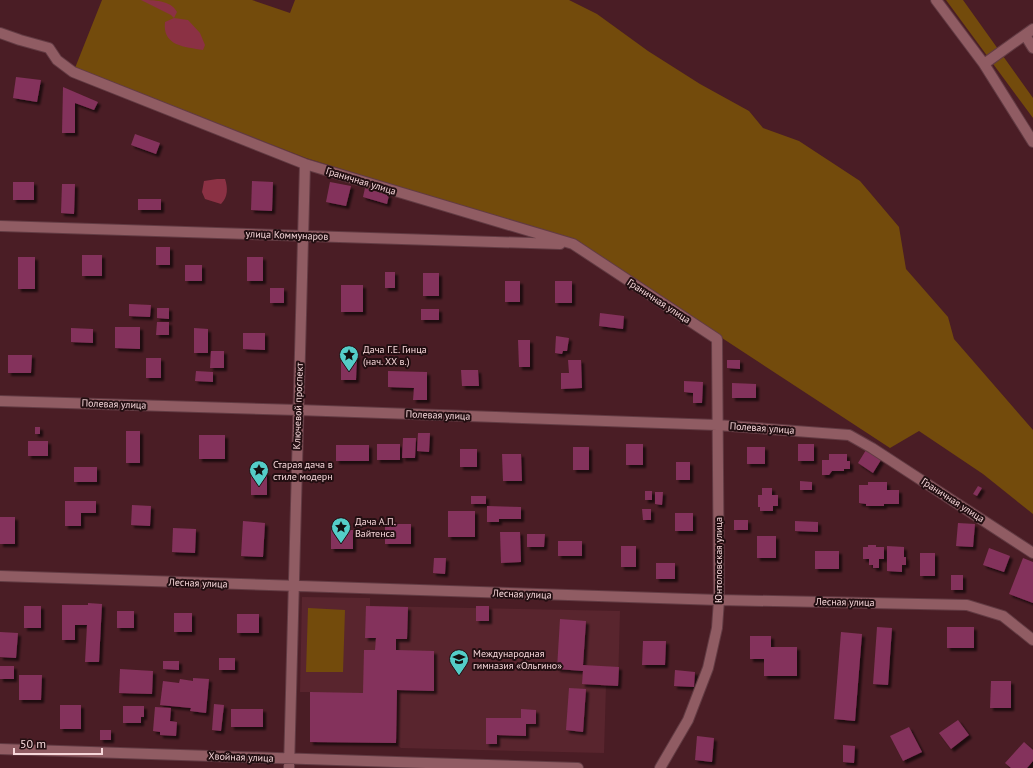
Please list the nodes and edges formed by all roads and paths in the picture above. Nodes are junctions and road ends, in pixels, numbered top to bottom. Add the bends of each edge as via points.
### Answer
1 (936, 0) edge
2 (1029, 32) edge
3 (0, 33) edge
4 (1033, 48) edge
5 (984, 64) junction
6 (1033, 142) edge
7 (305, 164) junction
8 (0, 226) edge
9 (303, 236) junction
10 (573, 244) junction
11 (717, 339) joint
12 (0, 401) edge
13 (298, 410) junction
14 (717, 425) junction
15 (872, 448) joint
16 (1033, 553) edge
17 (0, 576) edge
18 (293, 586) junction
19 (719, 600) junction
20 (1033, 640) edge
21 (0, 749) edge
22 (289, 763) edge
23 (578, 768) edge
24 (660, 768) edge

1 - 5 street
2 - 4 street
2 - 5 street
3 - 7 street, Граничная улица via 49,48 57,60 73,72
5 - 6 street
7 - 9 street, Ключевой проспект
7 - 10 street, Граничная улица
8 - 9 street, улица Коммунаров
9 - 10 street, улица Коммунаров
9 - 13 street, Ключевой проспект
10 - 11 street, Граничная улица
11 - 14 street, Юнтоловская улица
12 - 13 street, Полевая улица
13 - 14 street, Полевая улица
13 - 18 street, Ключевой проспект
14 - 15 street, Полевая улица via 849,435
14 - 19 street, Юнтоловская улица
15 - 16 street, Граничная улица
17 - 18 street, Лесная улица
18 - 19 street, Лесная улица
18 - 22 street, Ключевой проспект
19 - 20 street, Лесная улица via 967,605 1003,616
19 - 24 street, Юнтоловская улица via 708,668 688,720
21 - 22 street, Хвойная улица
22 - 23 street, Хвойная улица

